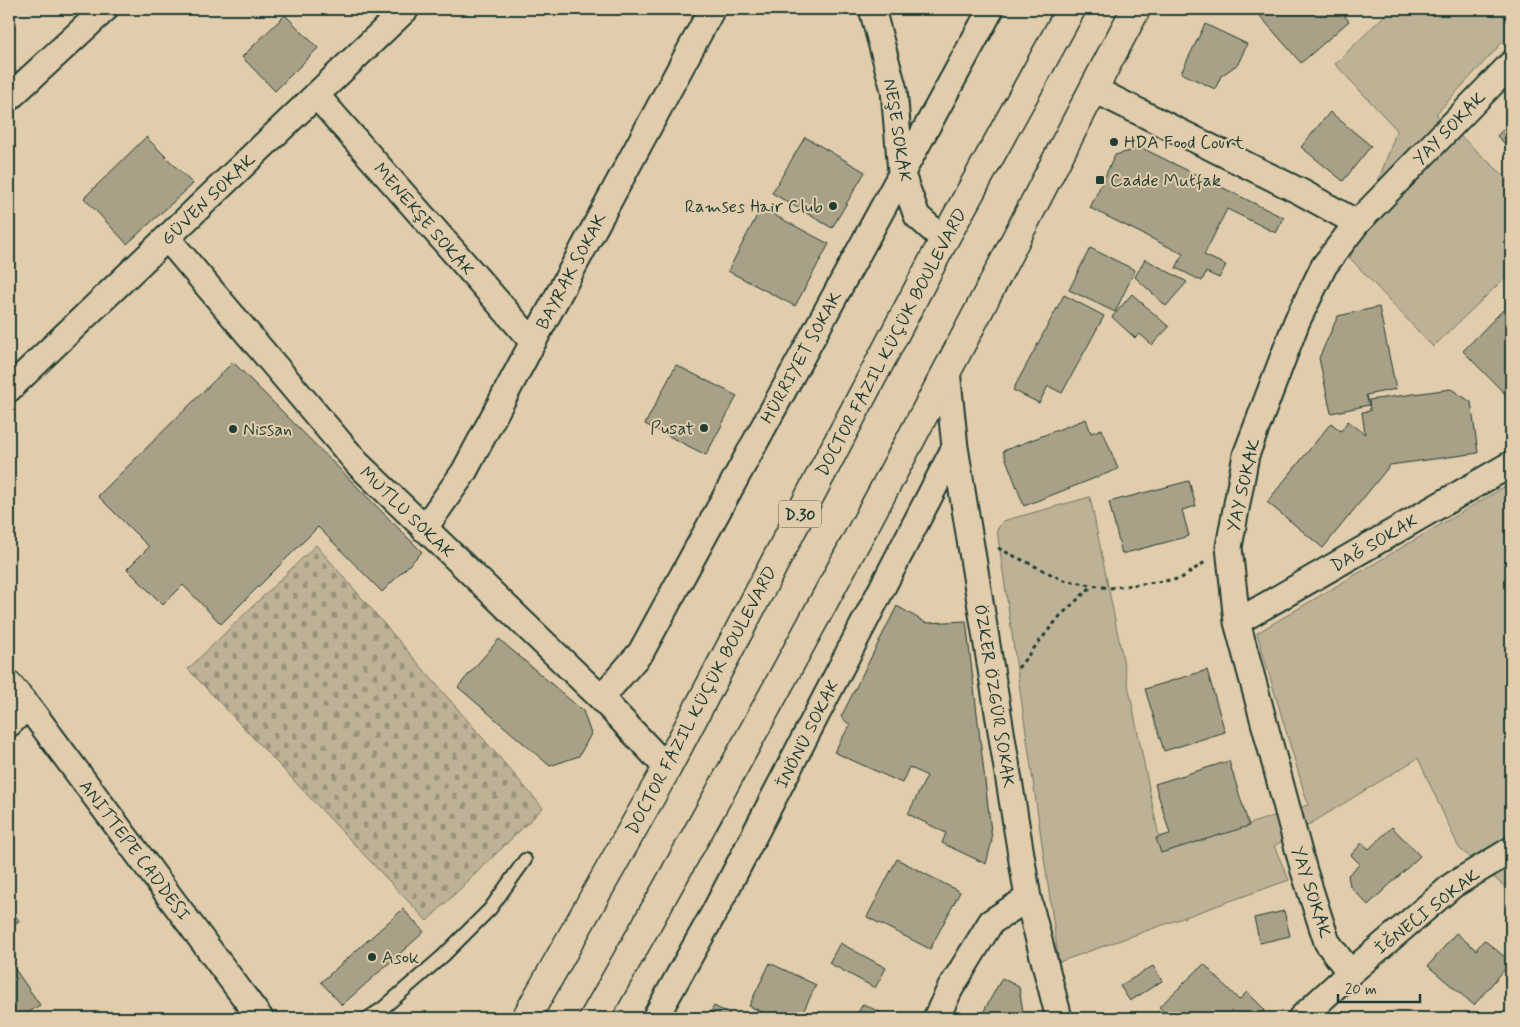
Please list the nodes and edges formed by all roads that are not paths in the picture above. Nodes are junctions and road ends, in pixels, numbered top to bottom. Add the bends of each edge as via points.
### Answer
1 (104, 9) edge
2 (406, 9) edge
3 (712, 9) edge
4 (872, 9) edge
5 (991, 9) edge
6 (1071, 9) edge
7 (1136, 9) edge
8 (1511, 64) edge
9 (1093, 89) junction
10 (316, 95) junction
11 (9, 98) edge
12 (901, 172) junction
13 (1357, 223) junction
14 (167, 238) junction
15 (944, 240) junction
16 (532, 342) junction
17 (947, 371) junction
18 (9, 389) edge
19 (955, 447) junction
20 (1511, 464) edge
21 (424, 529) junction
22 (1238, 622) junction
23 (9, 684) edge
24 (601, 698) junction
25 (28, 706) junction
26 (9, 724) edge
27 (667, 768) junction
28 (1511, 850) edge
29 (524, 860) dead end
30 (1028, 898) junction
31 (1350, 973) junction
32 (260, 1018) edge
33 (368, 1018) edge
34 (526, 1018) edge
35 (594, 1018) edge
36 (655, 1018) edge
37 (936, 1018) edge
38 (1059, 1018) edge
39 (1301, 1018) edge

1 - 11 street
2 - 10 street, GÜVEN SOKAK
3 - 16 street, BAYRAK SOKAK
4 - 12 street, NEŞE SOKAK via 894,90
5 - 12 street, HÜRRIYET SOKAK
6 - 15 highway, D.30
7 - 9 highway
8 - 13 street, YAY SOKAK
9 - 13 street
9 - 17 highway
10 - 14 street, GÜVEN SOKAK
10 - 16 street, MENEKŞE SOKAK
12 - 15 street, NEŞE SOKAK via 916,216
12 - 24 street, HÜRRIYET SOKAK via 641,652
13 - 22 street, YAY SOKAK via 1324,266 1297,321 1246,456 1229,547
14 - 18 street, GÜVEN SOKAK
14 - 21 street, MUTLU SOKAK via 358,464
15 - 27 highway, D.30
16 - 21 street, BAYRAK SOKAK via 464,472
17 - 19 street, ÖZKER ÖZGÜR SOKAK
17 - 35 highway via 668,888
19 - 30 street, ÖZKER ÖZGÜR SOKAK
19 - 36 street, İNÖNÜ SOKAK
20 - 22 street, DAĞ SOKAK
21 - 24 street, MUTLU SOKAK
22 - 31 street, YAY SOKAK via 1304,871 1327,942
23 - 25 street
24 - 27 street, MUTLU SOKAK
25 - 26 street
25 - 32 street
27 - 34 highway, D.30
28 - 31 street, İĞNECI SOKAK via 1453,885
29 - 33 lane via 490,909 443,956
30 - 37 street via 991,922
30 - 38 street, ÖZKER ÖZGÜR SOKAK
31 - 39 street, İĞNECI SOKAK

